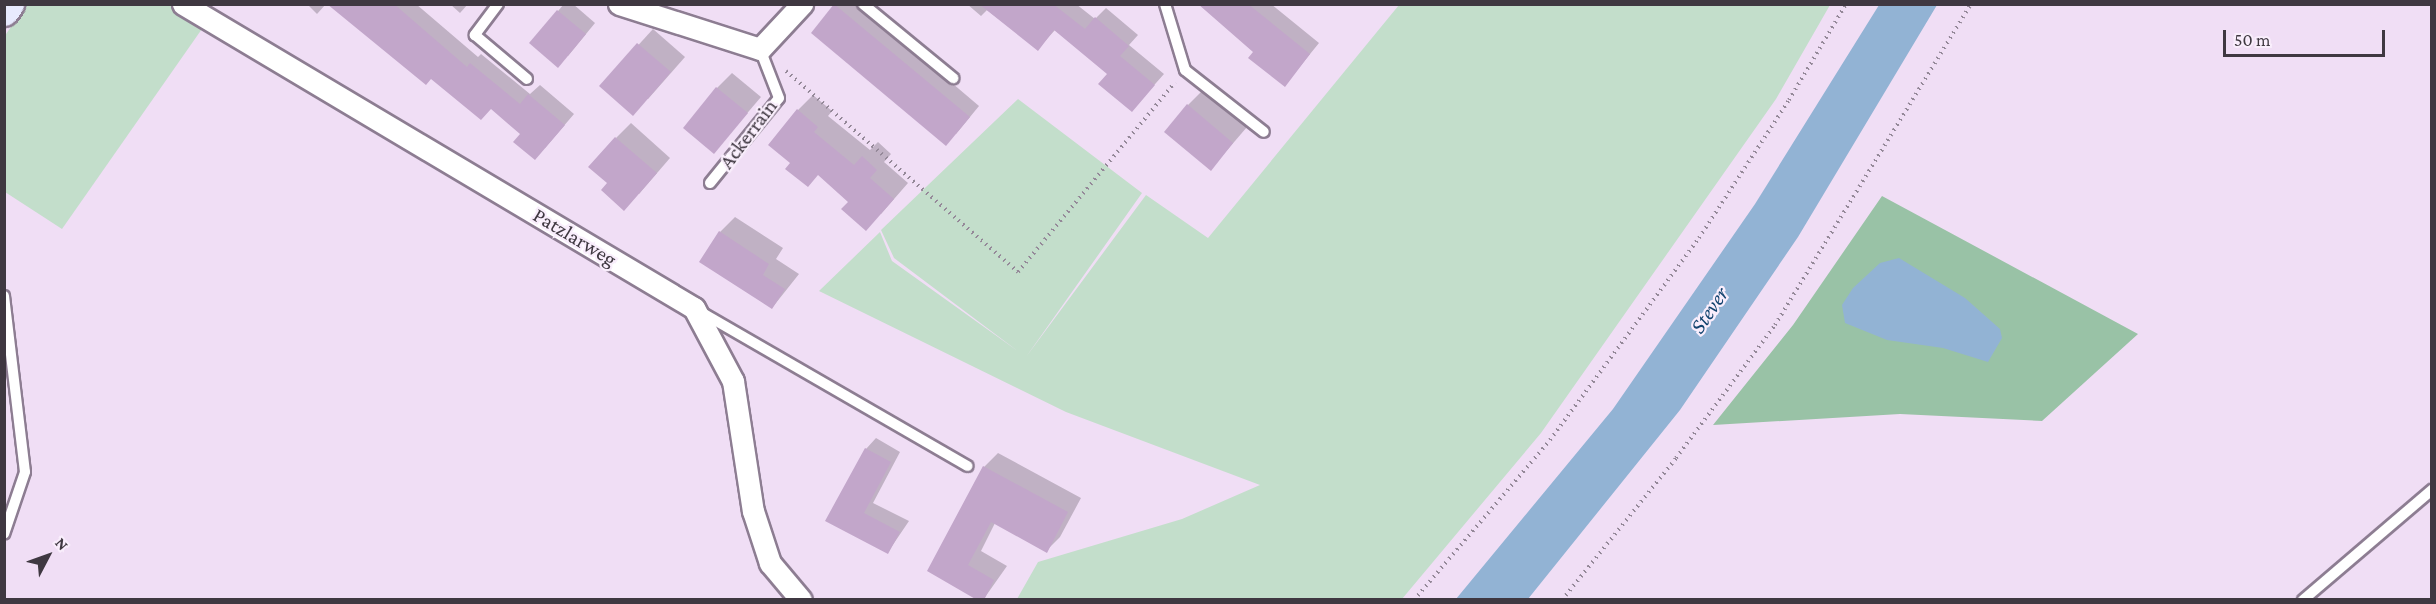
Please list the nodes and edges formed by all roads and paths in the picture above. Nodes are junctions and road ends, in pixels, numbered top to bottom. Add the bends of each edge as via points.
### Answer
1 (9, 4) edge
2 (183, 4) edge
3 (498, 4) edge
4 (619, 4) edge
5 (802, 4) edge
6 (863, 4) edge
7 (1165, 4) edge
8 (1846, 4) edge
9 (1971, 4) edge
10 (4, 11) edge
11 (760, 49) junction
12 (1185, 70) junction
13 (953, 78) dead end
14 (527, 79) dead end
15 (1264, 132) dead end
16 (710, 183) dead end
17 (4, 296) edge
18 (694, 308) junction
19 (967, 466) dead end
20 (2432, 490) edge
21 (4, 534) edge
22 (801, 600) edge
23 (1414, 600) edge
24 (1562, 600) edge
25 (2303, 600) edge

1 - 10 main road
2 - 18 street, Patzlarweg
3 - 14 lane via 474,35
4 - 11 street
5 - 11 street
6 - 13 lane
7 - 12 lane
8 - 23 path via 1790,100 1699,238 1550,440
9 - 24 path via 1775,325 1676,458
11 - 12 path via 1018,272
11 - 16 lane, Ackerrain via 779,98
12 - 15 lane
17 - 21 lane via 25,472
18 - 19 lane
18 - 22 street via 734,381 753,511 770,563
20 - 25 lane

